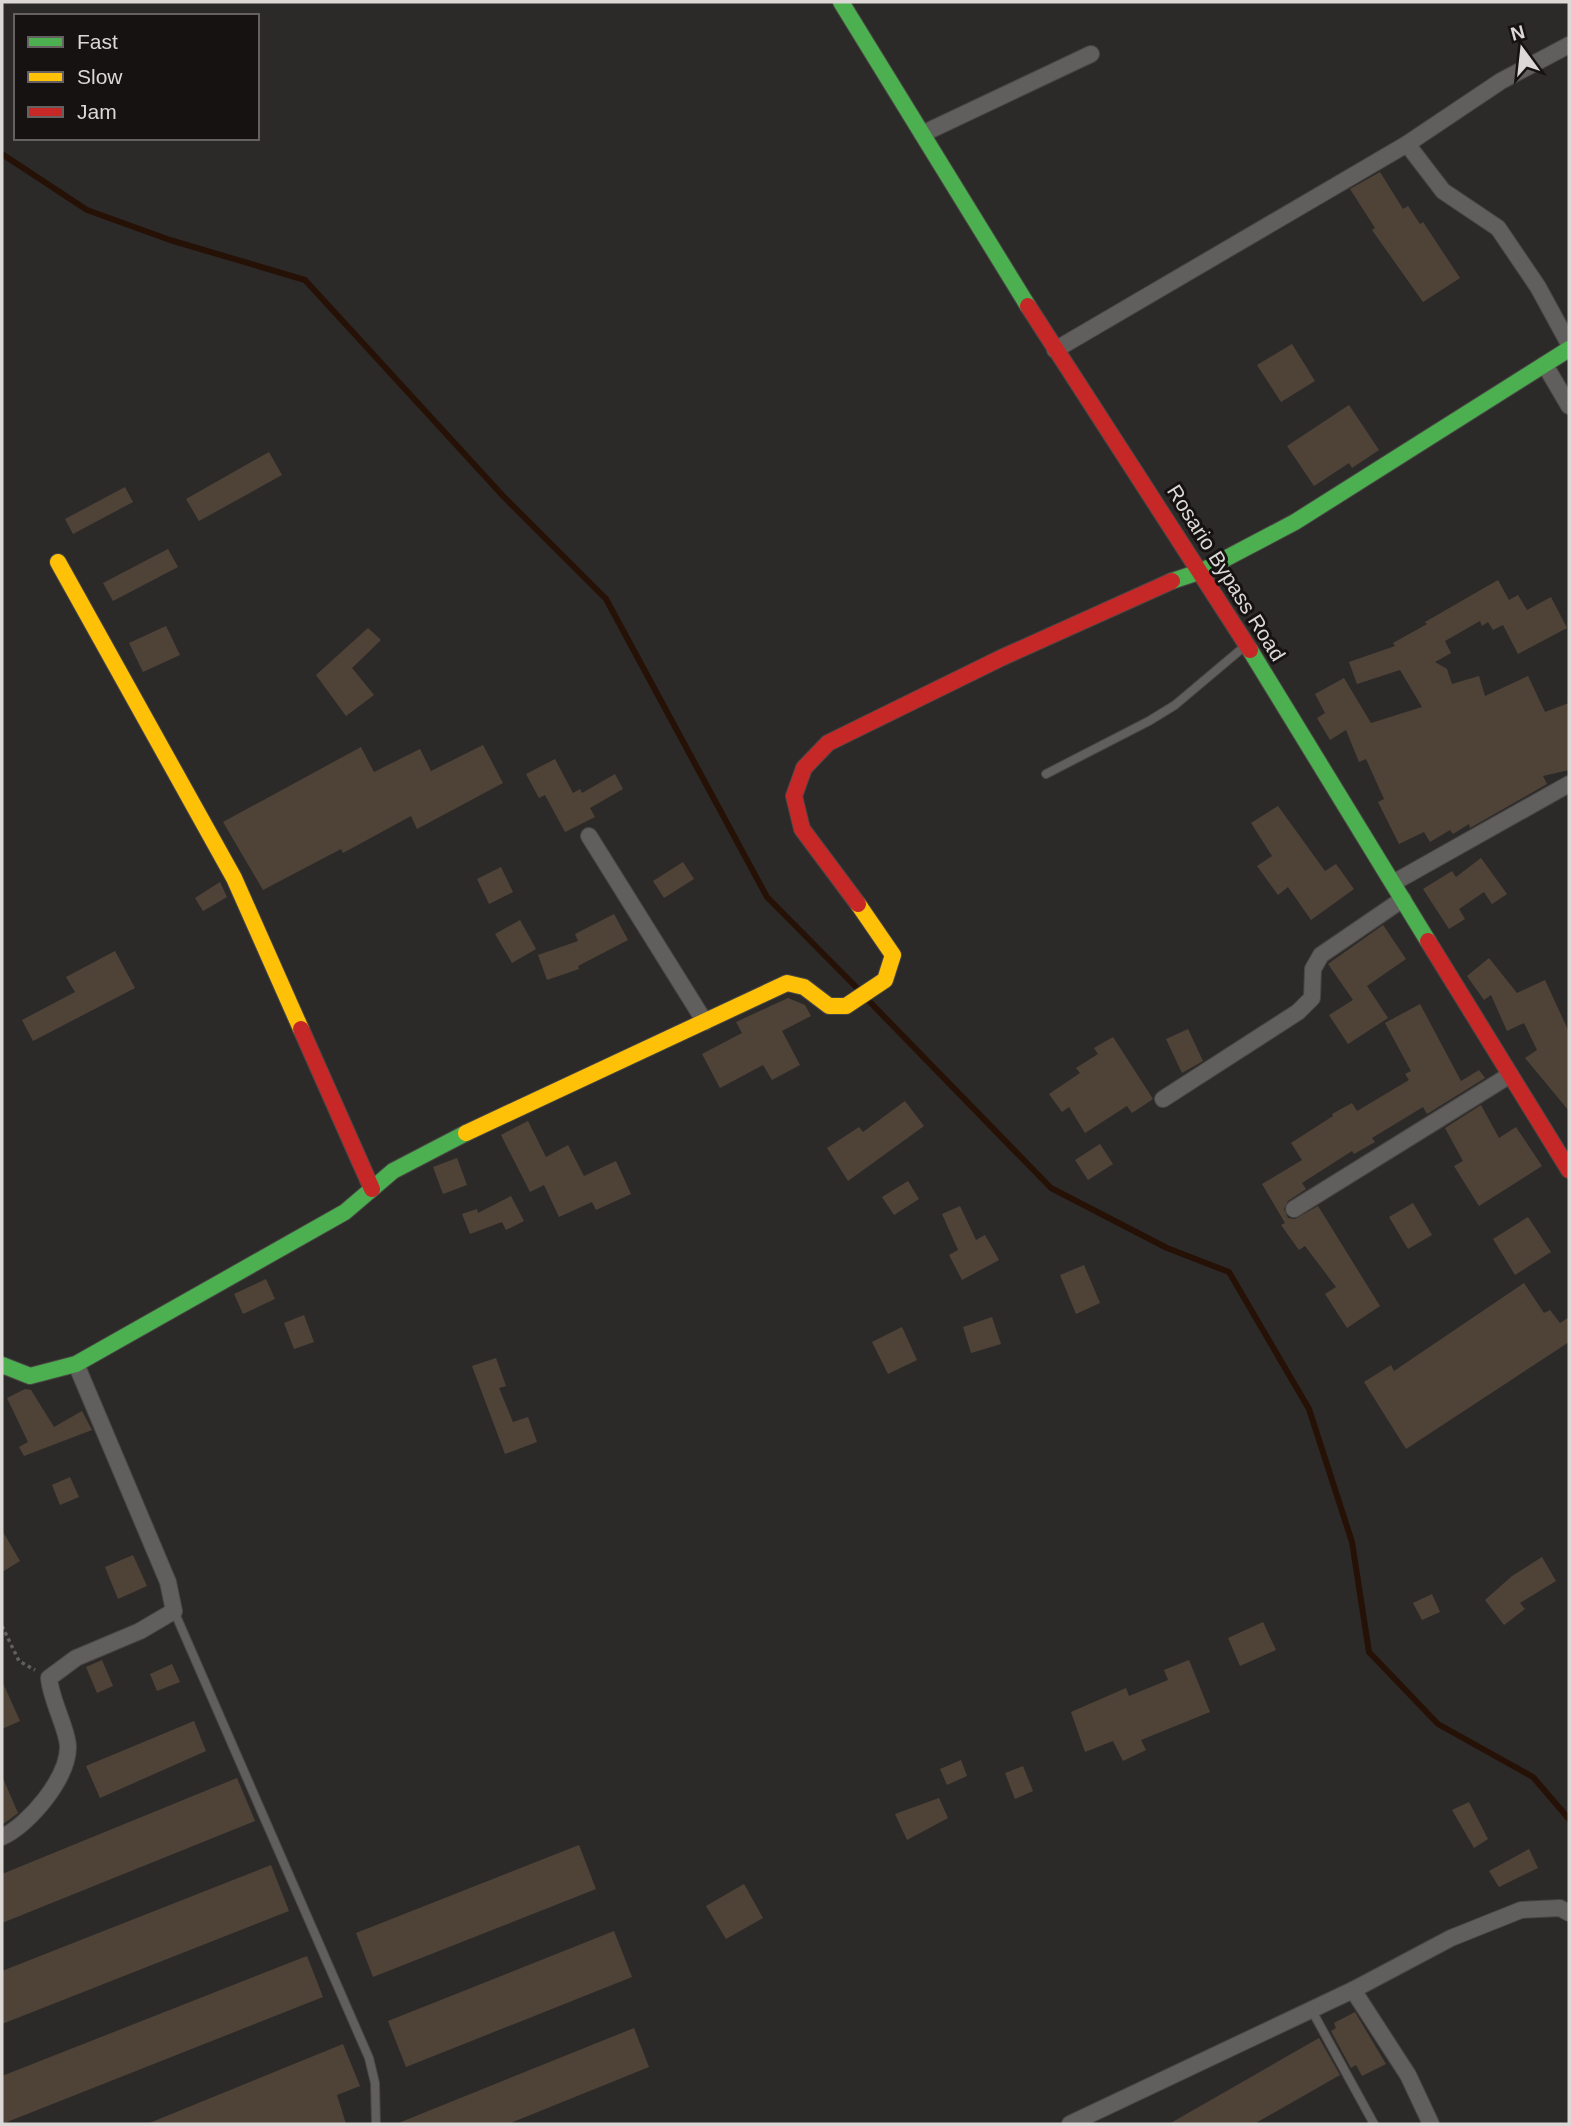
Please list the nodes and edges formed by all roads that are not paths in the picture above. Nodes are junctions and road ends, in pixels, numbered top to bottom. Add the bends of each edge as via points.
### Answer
1 (841, 2) edge
2 (1569, 45) edge
3 (1091, 54) dead end
4 (922, 134) junction
5 (1407, 144) junction
6 (1569, 347) edge
7 (1055, 350) junction
8 (1545, 365) junction
9 (1569, 406) edge
10 (58, 562) dead end
11 (1202, 571) junction
12 (1247, 644) junction
13 (1045, 774) dead end
14 (1569, 784) edge
15 (589, 836) dead end
16 (1392, 883) junction
17 (1403, 900) junction
18 (705, 1022) junction
19 (1510, 1074) junction
20 (1163, 1098) dead end
21 (1569, 1170) edge
22 (372, 1189) junction
23 (1294, 1209) dead end
24 (76, 1364) junction
25 (2, 1365) edge
26 (174, 1611) junction
27 (2, 1837) edge
28 (1569, 1913) edge
29 (1353, 1990) junction
30 (1311, 2009) junction
31 (376, 2124) edge
32 (1070, 2124) edge
33 (1374, 2124) edge
34 (1431, 2124) edge

1 - 4 street, Rosario Bypass Road
2 - 5 street via 1501,82
3 - 4 street
4 - 7 street, Rosario Bypass Road
5 - 6 street via 1443,191 1498,228 1538,287
5 - 7 street
6 - 8 street
7 - 11 street, Rosario Bypass Road
8 - 9 street
8 - 11 street via 1295,523
10 - 22 street via 233,878
11 - 12 street, Rosario Bypass Road
11 - 18 street via 1013,653 828,743 804,768 794,796 802,829 893,955 885,980 846,1006 829,1006 804,987 787,983
12 - 13 lane via 1175,705
12 - 16 street, Rosario Bypass Road
14 - 16 street
15 - 18 street
16 - 17 street, Rosario Bypass Road
17 - 19 street, Rosario Bypass Road
17 - 20 street via 1321,955 1313,969 1312,998 1298,1012
18 - 22 street via 514,1108 393,1171
19 - 21 street, Rosario Bypass Road
19 - 23 street
22 - 24 street via 345,1212
24 - 25 street via 30,1376
24 - 26 street via 168,1582
26 - 27 street via 76,1658 49,1678 68,1746 62,1770 30,1819
26 - 31 lane via 369,2058
28 - 29 street via 1560,1908 1521,1910 1451,1938
29 - 30 street
29 - 34 street via 1408,2075
30 - 32 street
30 - 33 lane

